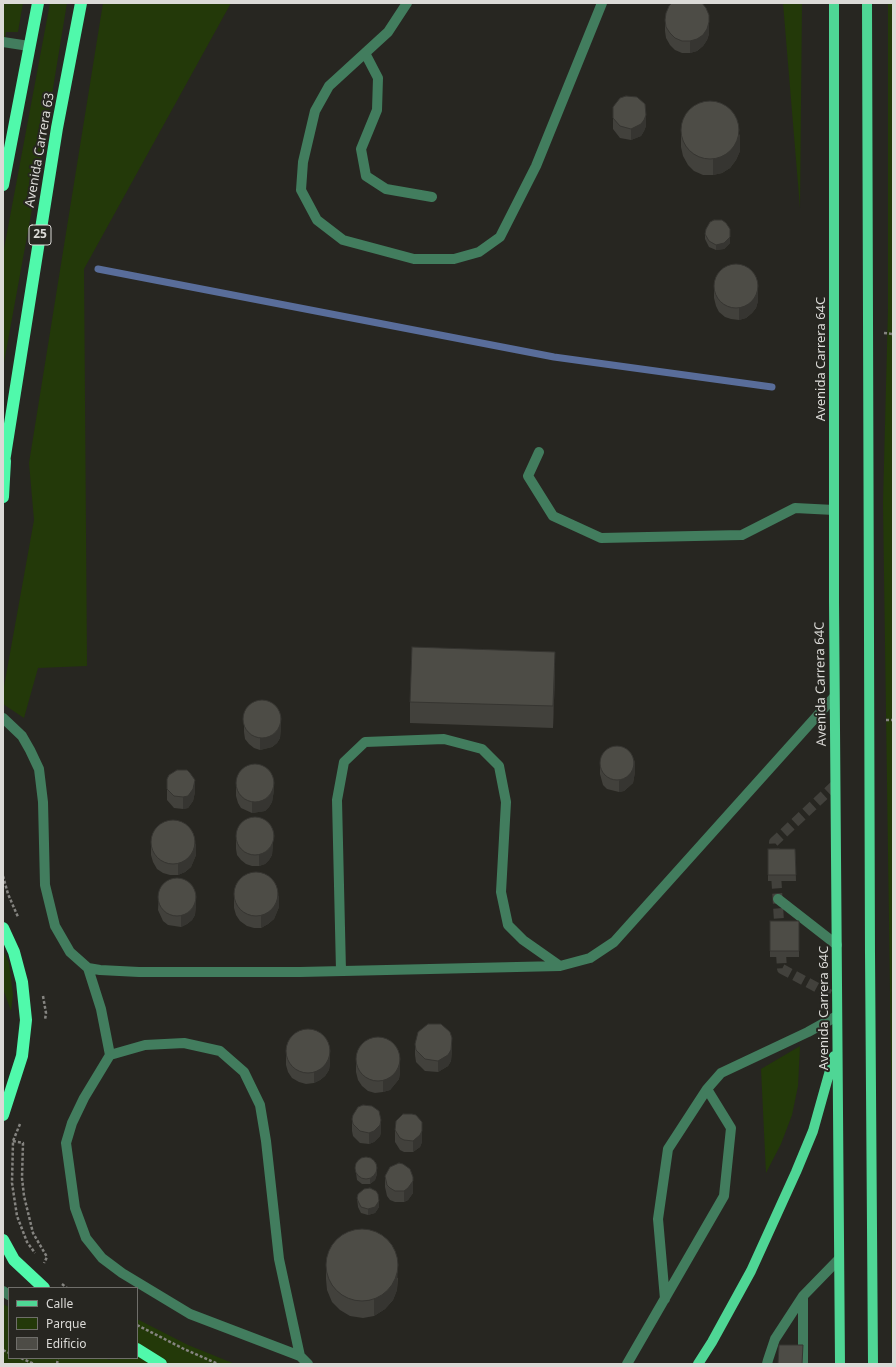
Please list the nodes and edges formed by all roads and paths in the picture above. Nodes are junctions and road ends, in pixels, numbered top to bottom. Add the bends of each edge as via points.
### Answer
1 (38, 3) edge
2 (81, 3) edge
3 (407, 3) edge
4 (602, 3) edge
5 (834, 3) edge
6 (867, 3) edge
7 (3, 42) edge
8 (30, 46) junction
9 (365, 53) junction
10 (3, 185) edge
11 (432, 197) dead end
12 (539, 452) dead end
13 (4, 462) edge
14 (3, 497) edge
15 (834, 510) junction
16 (834, 697) junction
17 (3, 718) edge
18 (778, 898) dead end
19 (3, 928) edge
20 (837, 945) junction
21 (560, 966) junction
22 (88, 968) junction
23 (341, 971) junction
24 (837, 1016) junction
25 (837, 1043) junction
26 (110, 1055) junction
27 (707, 1088) junction
28 (3, 1115) edge
29 (3, 1240) edge
30 (38, 1258) dead end
31 (839, 1259) junction
32 (48, 1269) dead end
33 (59, 1280) dead end
34 (43, 1287) edge
35 (66, 1287) edge
36 (803, 1296) junction
37 (665, 1299) junction
38 (138, 1326) edge
39 (138, 1350) edge
40 (138, 1356) edge
41 (300, 1356) junction
42 (23, 1359) edge
43 (34, 1364) edge
44 (156, 1364) edge
45 (161, 1364) edge
46 (218, 1364) edge
47 (308, 1364) edge
48 (627, 1364) edge
49 (698, 1364) edge
50 (767, 1364) edge
51 (804, 1364) edge
52 (840, 1364) edge
53 (873, 1364) edge

1 - 8 highway
2 - 13 highway, Avenida Carrera 63 / 25 via 57,128
3 - 9 street via 388,32
4 - 9 street via 536,166 500,238 478,252 454,259 414,259 343,240 317,220 301,190 303,162 315,111 329,86
5 - 15 main road, Avenida Carrera 64C
6 - 53 main road
7 - 8 street
8 - 10 highway
9 - 11 street via 378,78 377,110 361,149 366,176 386,189
12 - 15 street via 528,476 553,516 601,538 742,535 795,508
13 - 14 highway, Avenida Carrera 63
15 - 16 main road, Avenida Carrera 64C
16 - 20 main road, Avenida Carrera 64C
16 - 21 street via 614,942 590,958
17 - 22 street via 22,736 39,769 43,802 45,885 55,926 70,952
18 - 20 street
19 - 28 highway via 14,952 22,982 26,1020 22,1056
20 - 24 main road, Avenida Carrera 64C
21 - 23 street
21 - 23 street via 523,940 508,925 500,892 506,802 499,766 482,749 444,739 365,742 344,762 337,800
22 - 23 street via 139,972
22 - 26 street via 101,1009
24 - 25 main road, Avenida Carrera 64C
24 - 27 street via 719,1074
25 - 31 main road, Avenida Carrera 64C
25 - 49 main road via 813,1131 793,1179 751,1271
26 - 41 street via 145,1044 184,1042 220,1051 244,1072 260,1105 278,1259
26 - 41 street via 84,1098 66,1143 75,1208 86,1238 102,1258 122,1273 190,1314
27 - 37 street via 668,1149 658,1219
27 - 37 street via 731,1128 724,1196
29 - 34 highway via 14,1260
30 - 32 path via 27,1242 18,1216 12,1183 13,1141 23,1143 24,1196 34,1233 47,1258 43,1264
31 - 36 street
31 - 52 main road, Avenida Carrera 64C
33 - 35 path
36 - 50 street via 775,1340
36 - 51 street
37 - 48 street
38 - 46 path
39 - 45 highway
40 - 44 street
41 - 47 street
42 - 43 path

